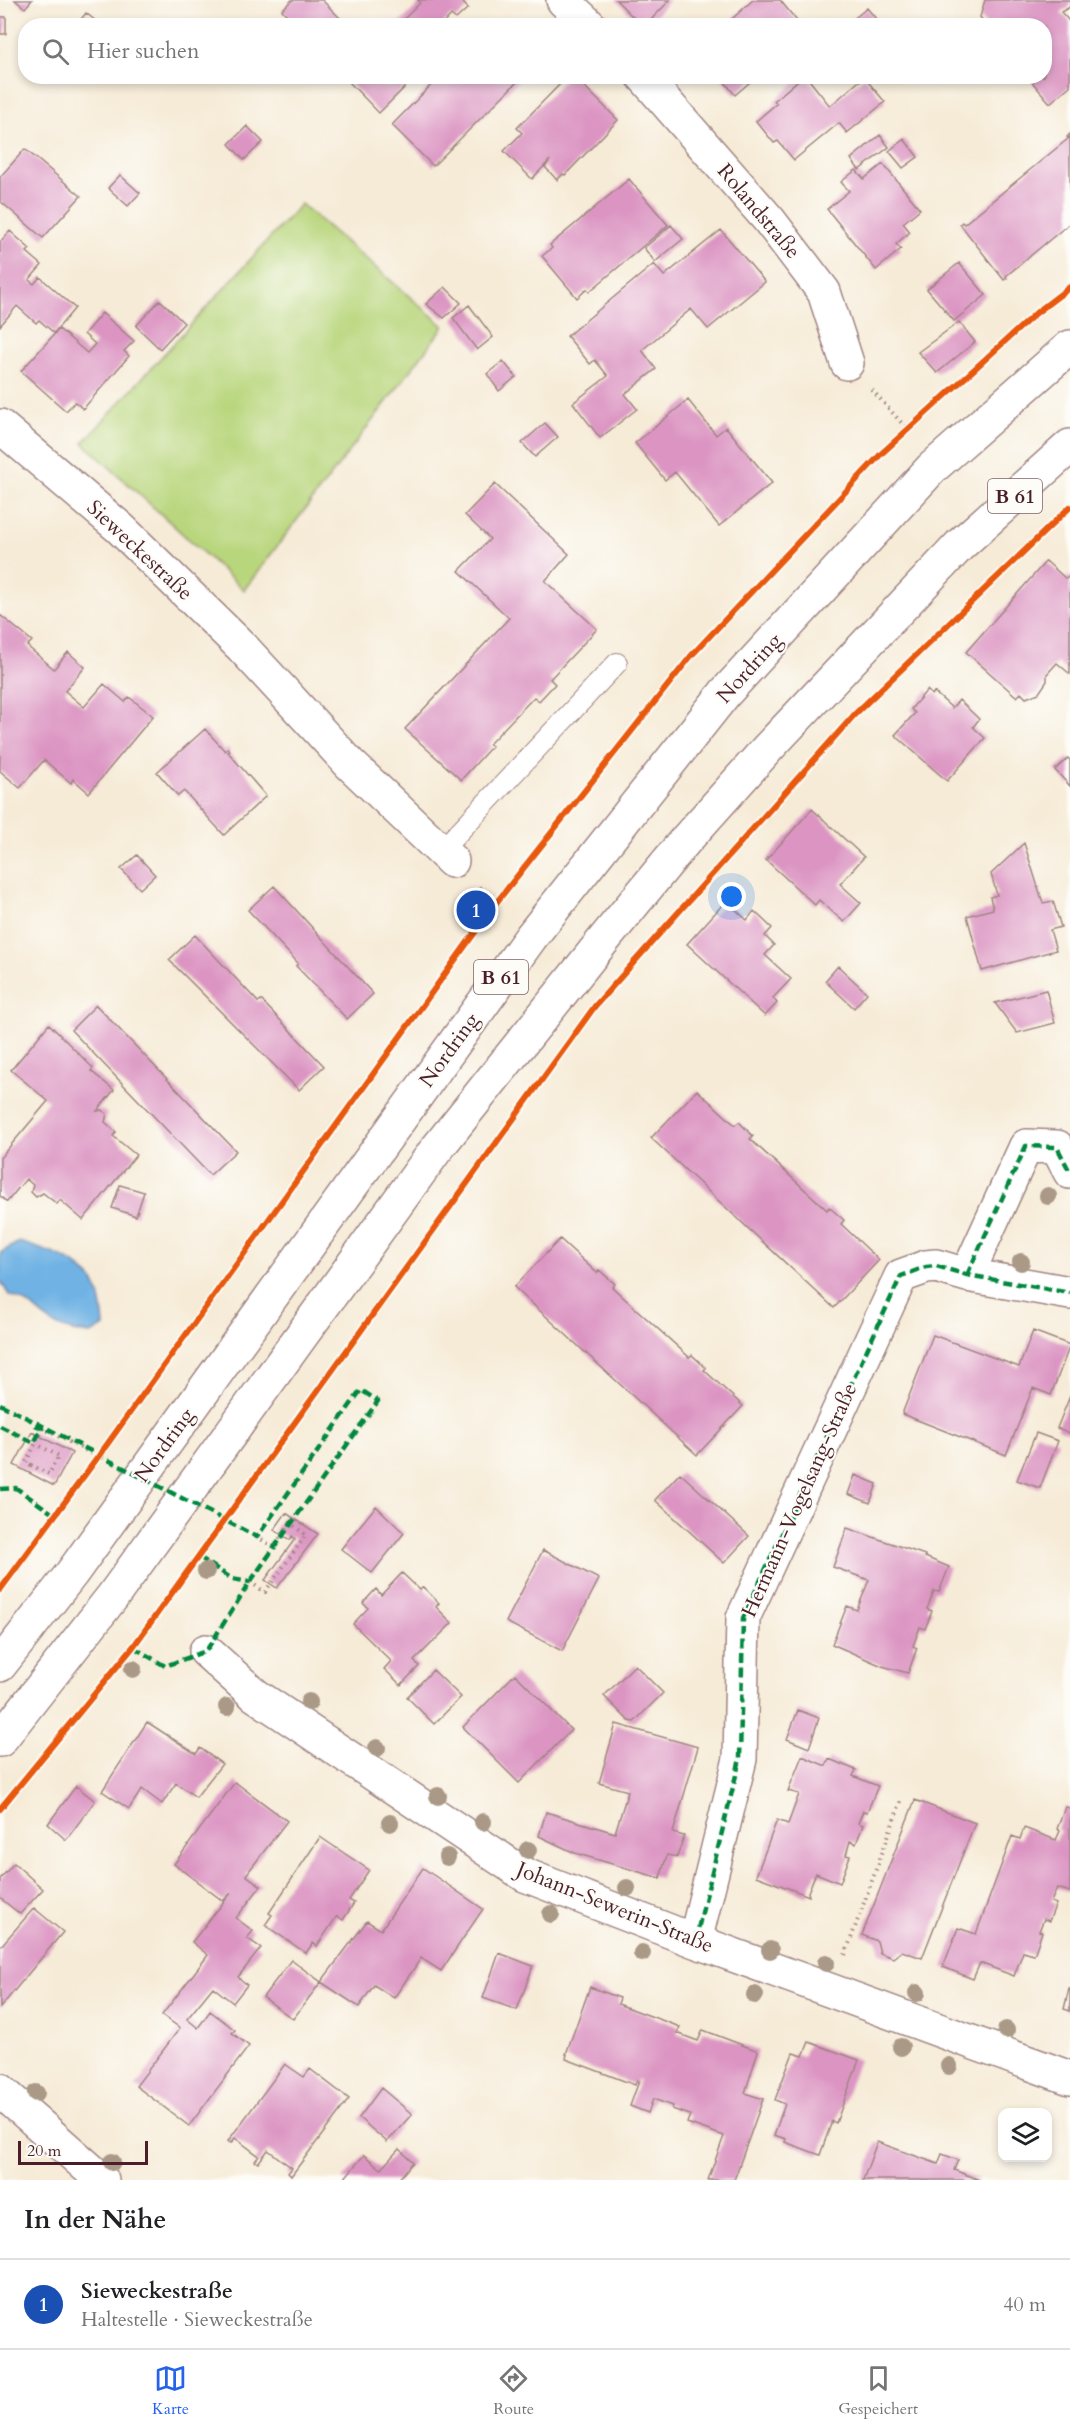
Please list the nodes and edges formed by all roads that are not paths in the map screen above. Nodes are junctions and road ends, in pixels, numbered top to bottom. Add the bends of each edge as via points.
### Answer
1 (563, 0) edge
2 (582, 18) edge
3 (650, 84) edge
4 (1070, 347) edge
5 (847, 363) road end
6 (0, 426) edge
7 (1070, 446) edge
8 (617, 663) dead end
9 (446, 856) joint
10 (1070, 1172) edge
11 (967, 1275) junction
12 (1070, 1293) edge
13 (206, 1651) dead end
14 (0, 1665) edge
15 (0, 1740) edge
16 (694, 1941) junction
17 (1070, 2078) edge
18 (0, 2090) edge
19 (102, 2180) edge

1 - 2 main road
3 - 5 main road, Rolandstraße via 769,220 824,292
4 - 14 main road, Nordring / B 61 via 932,468 725,693 531,936 72,1574
6 - 9 main road, Sieweckestraße via 128,536 242,647 350,764
7 - 15 main road, B 61 via 960,545 684,842 435,1152 113,1596
8 - 9 lane
10 - 11 main road via 1057,1147 1026,1146
11 - 12 main road, Hermann-Vogelsang-Straße
11 - 16 main road, Hermann-Vogelsang-Straße via 936,1266 901,1276 743,1618 740,1759
13 - 16 main road, Johann-Sewerin-Straße via 255,1695 525,1875
16 - 17 main road, Johann-Sewerin-Straße
18 - 19 main road

